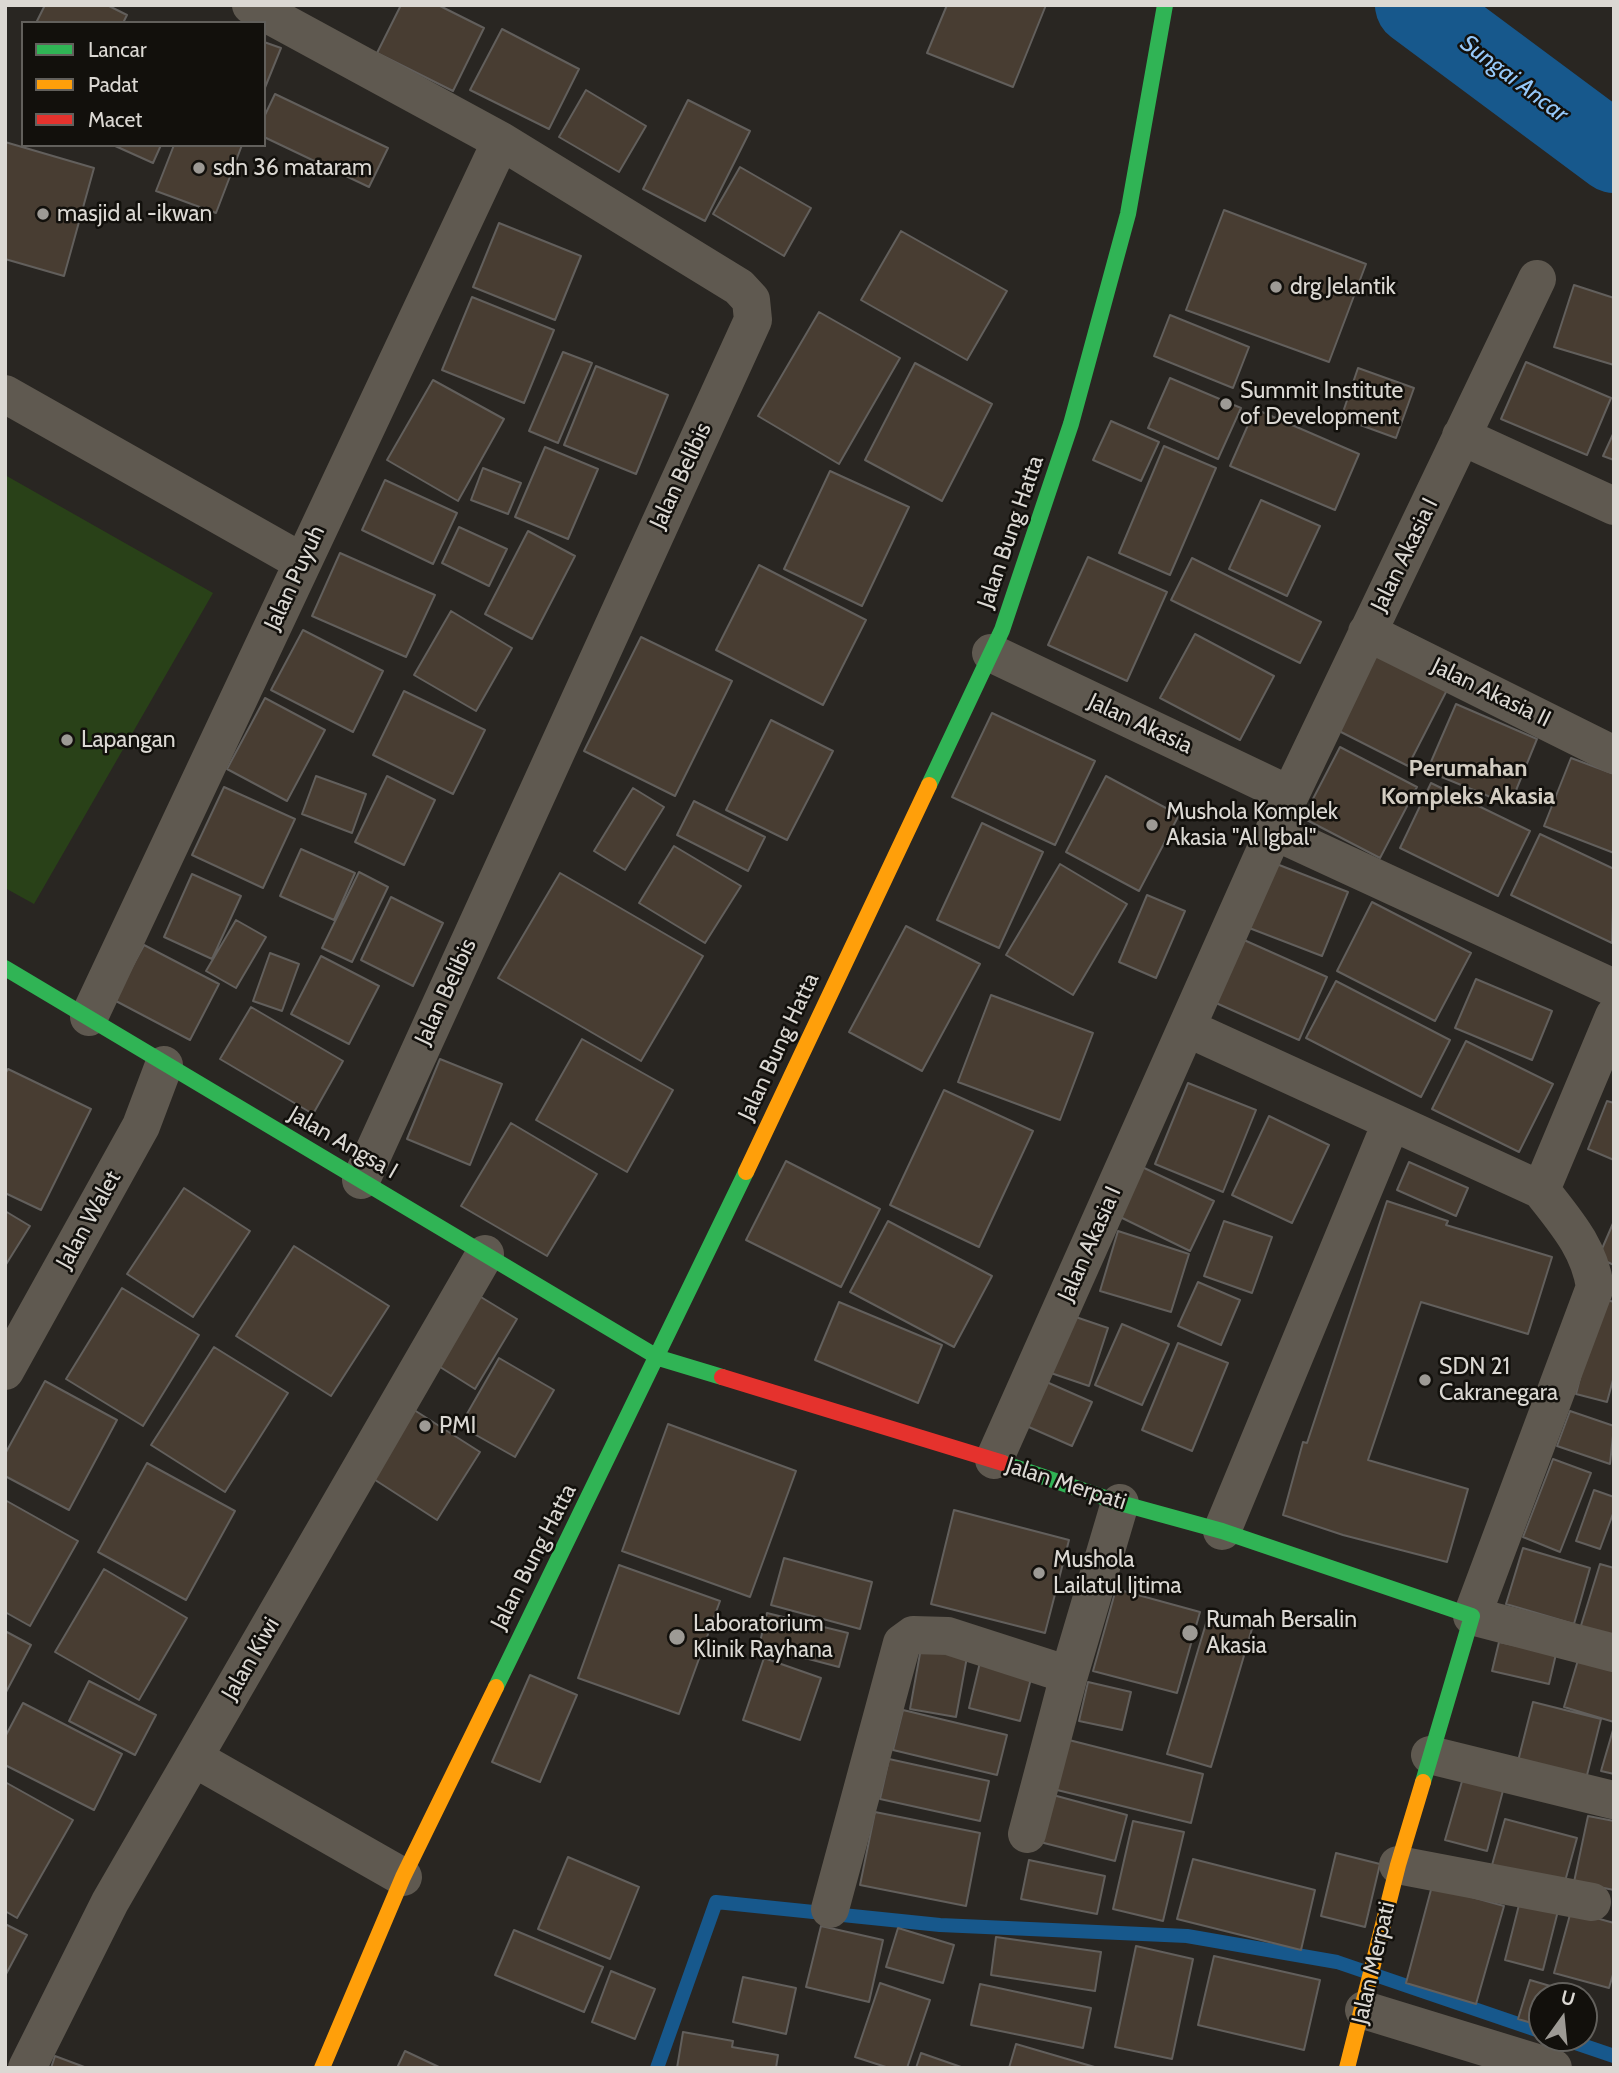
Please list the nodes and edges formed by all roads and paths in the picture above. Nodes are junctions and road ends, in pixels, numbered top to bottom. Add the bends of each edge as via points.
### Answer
1 (251, 5) edge
2 (1165, 7) edge
3 (501, 141) junction
4 (1536, 279) dead end
5 (5, 394) edge
6 (1461, 436) junction
7 (1614, 506) edge
8 (302, 562) junction
9 (1367, 632) junction
10 (991, 653) junction
11 (1614, 755) edge
12 (1290, 795) junction
13 (1274, 831) junction
14 (5, 968) edge
15 (1614, 988) edge
16 (1614, 1016) edge
17 (89, 1017) junction
18 (1187, 1028) junction
19 (164, 1065) junction
20 (1391, 1123) junction
21 (361, 1180) junction
22 (1541, 1190) junction
23 (485, 1254) junction
24 (1604, 1289) edge
25 (659, 1358) junction
26 (5, 1371) edge
27 (994, 1460) junction
28 (1120, 1503) junction
29 (1223, 1531) junction
30 (1472, 1616) junction
31 (1614, 1653) edge
32 (1069, 1675) junction
33 (1430, 1755) junction
34 (194, 1758) junction
35 (1612, 1800) edge
36 (1027, 1834) dead end
37 (1398, 1865) junction
38 (403, 1877) junction
39 (1592, 1902) dead end
40 (830, 1909) dead end
41 (1366, 2001) junction
42 (26, 2068) edge
43 (322, 2068) edge
44 (1348, 2068) edge
45 (1553, 2068) edge

1 - 3 street, Jalan Belibis
2 - 10 main road, Jalan Bung Hatta via 1143,142 1105,309 1032,544
3 - 8 street, Jalan Puyuh
3 - 21 street, Jalan Belibis via 739,287 751,300 753,320
4 - 6 street, Jalan Akasia I
5 - 8 street
6 - 7 street
6 - 9 street, Jalan Akasia I
8 - 17 street, Jalan Puyuh
9 - 11 street, Jalan Akasia II
9 - 12 street, Jalan Akasia I
10 - 12 street, Jalan Akasia
10 - 25 main road, Jalan Bung Hatta
12 - 13 street, Jalan Akasia I
13 - 15 street
13 - 18 street, Jalan Akasia I
14 - 17 main road, Jalan Angsa I
16 - 22 street
17 - 19 main road, Jalan Angsa I
18 - 20 street
18 - 27 street, Jalan Akasia I
19 - 21 main road, Jalan Angsa I
19 - 26 street, Jalan Walet via 141,1126
20 - 22 street
20 - 29 street
21 - 23 main road, Jalan Angsa I
22 - 24 street, Jalan Merpati via 1586,1251
23 - 25 main road, Jalan Angsa I
23 - 34 street, Jalan Kiwi
24 - 30 street, Jalan Merpati
25 - 27 main road, Jalan Merpati
25 - 38 main road, Jalan Bung Hatta
27 - 28 main road, Jalan Merpati
28 - 29 main road, Jalan Merpati
28 - 32 street
29 - 30 main road, Jalan Merpati
30 - 31 street
30 - 33 main road, Jalan Merpati
32 - 36 street
32 - 40 street via 948,1636 912,1635 902,1643
33 - 35 street
33 - 37 main road, Jalan Merpati
34 - 38 street
34 - 42 street, Jalan Kiwi via 110,1902
37 - 39 street
37 - 41 main road, Jalan Merpati
38 - 43 main road, Jalan Bung Hatta
41 - 44 main road, Jalan Merpati
41 - 45 street

